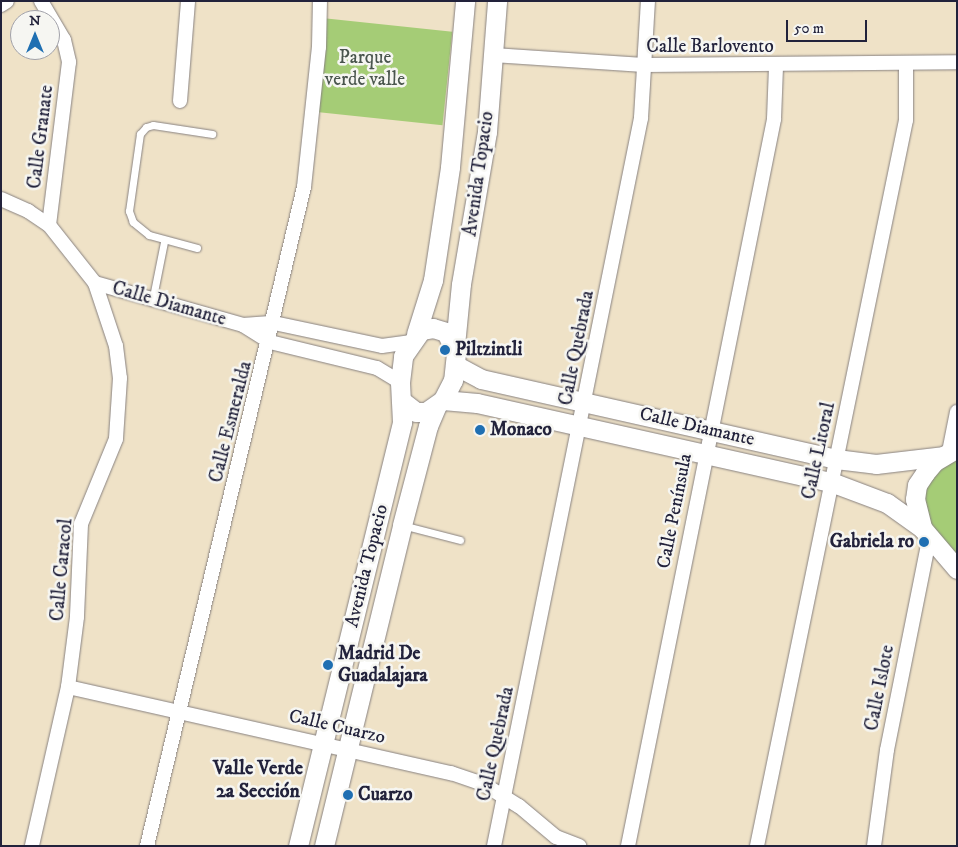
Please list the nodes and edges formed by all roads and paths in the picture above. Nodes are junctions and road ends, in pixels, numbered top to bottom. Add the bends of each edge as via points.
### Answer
1 (7, 1) edge
2 (41, 1) edge
3 (320, 1) edge
4 (465, 1) edge
5 (497, 1) edge
6 (648, 1) edge
7 (188, 2) edge
8 (1, 5) edge
9 (493, 55) junction
10 (957, 62) edge
11 (906, 64) junction
12 (644, 65) junction
13 (776, 66) junction
14 (180, 102) dead end
15 (212, 134) dead end
16 (1, 199) edge
17 (49, 225) junction
18 (164, 242) junction
19 (197, 248) dead end
20 (95, 283) junction
21 (153, 297) junction
22 (274, 323) junction
23 (243, 325) junction
24 (413, 338) junction
25 (270, 342) junction
26 (455, 345) junction
27 (455, 365) junction
28 (400, 382) junction
29 (402, 401) junction
30 (585, 401) junction
31 (440, 403) junction
32 (957, 412) edge
33 (580, 425) junction
34 (711, 431) junction
35 (949, 452) edge
36 (706, 454) junction
37 (836, 459) junction
38 (831, 482) junction
39 (402, 525) junction
40 (925, 534) junction
41 (460, 540) dead end
42 (957, 569) edge
43 (68, 687) junction
44 (181, 711) junction
45 (324, 744) junction
46 (347, 748) junction
47 (504, 796) junction
48 (32, 846) edge
49 (147, 846) edge
50 (298, 846) edge
51 (324, 846) edge
52 (494, 846) edge
53 (579, 846) edge
54 (628, 846) edge
55 (757, 846) edge
56 (874, 846) edge

1 - 8 street
2 - 17 street, Calle Granate via 64,40 69,62
3 - 22 street, Calle Esmeralda via 319,47 304,187
4 - 24 street, Avenida Topacio via 449,176 433,280
5 - 9 street, Avenida Topacio
6 - 12 street, Calle Quebrada
7 - 14 street
9 - 12 street, Calle Barlovento
9 - 26 street, Avenida Topacio via 483,169 461,284
10 - 11 street, Calle Barlovento
11 - 13 street, Calle Barlovento
11 - 37 street, Calle Litoral via 906,120
12 - 13 street, Calle Barlovento
12 - 30 street, Calle Quebrada via 641,118
13 - 34 street, Calle Península via 774,119
15 - 18 lane via 153,124 140,134 129,211 142,230
16 - 17 street, Calle Caracol via 28,210
17 - 20 street, Calle Caracol
18 - 19 lane
18 - 21 lane
20 - 21 street, Calle Diamante
20 - 43 street, Calle Caracol via 116,346 120,400 116,438 81,524 77,617
21 - 23 street, Calle Diamante
22 - 23 street, Calle Diamante
22 - 24 street, Calle Diamante via 382,346
22 - 25 street, Calle Esmeralda
23 - 25 street, Calle Diamante
24 - 26 street via 427,328 440,329
24 - 28 street via 403,356
25 - 28 street, Calle Diamante via 378,368
25 - 44 street, Calle Esmeralda
26 - 27 street
27 - 30 street, Calle Diamante via 481,379
27 - 31 street via 453,380
28 - 29 street
29 - 31 street via 416,412 426,412
29 - 45 street, Avenida Topacio via 402,422
30 - 33 street, Calle Quebrada
30 - 34 street, Calle Diamante
31 - 33 street, Calle Diamante via 477,403
31 - 39 street, Avenida Topacio via 428,426
32 - 35 street
33 - 36 street, Calle Diamante
33 - 47 street, Calle Quebrada
34 - 36 street, Calle Península
34 - 37 street, Calle Diamante
35 - 37 street, Calle Diamante via 876,464
35 - 40 street via 929,468 917,485 915,507
36 - 38 street, Calle Diamante
36 - 54 street, Calle Península
37 - 38 street, Calle Litoral
38 - 40 street, Calle Diamante via 886,503
38 - 55 street, Calle Litoral
39 - 41 lane
39 - 46 street, Avenida Topacio
40 - 42 street, Calle Diamante
40 - 56 street, Calle Islote via 887,750
43 - 44 street, Calle Cuarzo
43 - 48 street, Calle Caracol
44 - 45 street, Calle Cuarzo
44 - 49 street, Calle Esmeralda
45 - 46 street, Calle Cuarzo
45 - 50 street, Avenida Topacio
46 - 47 street, Calle Cuarzo via 451,773
46 - 51 street, Avenida Topacio
47 - 52 street, Calle Quebrada
47 - 53 street, Calle Cuarzo via 556,837

